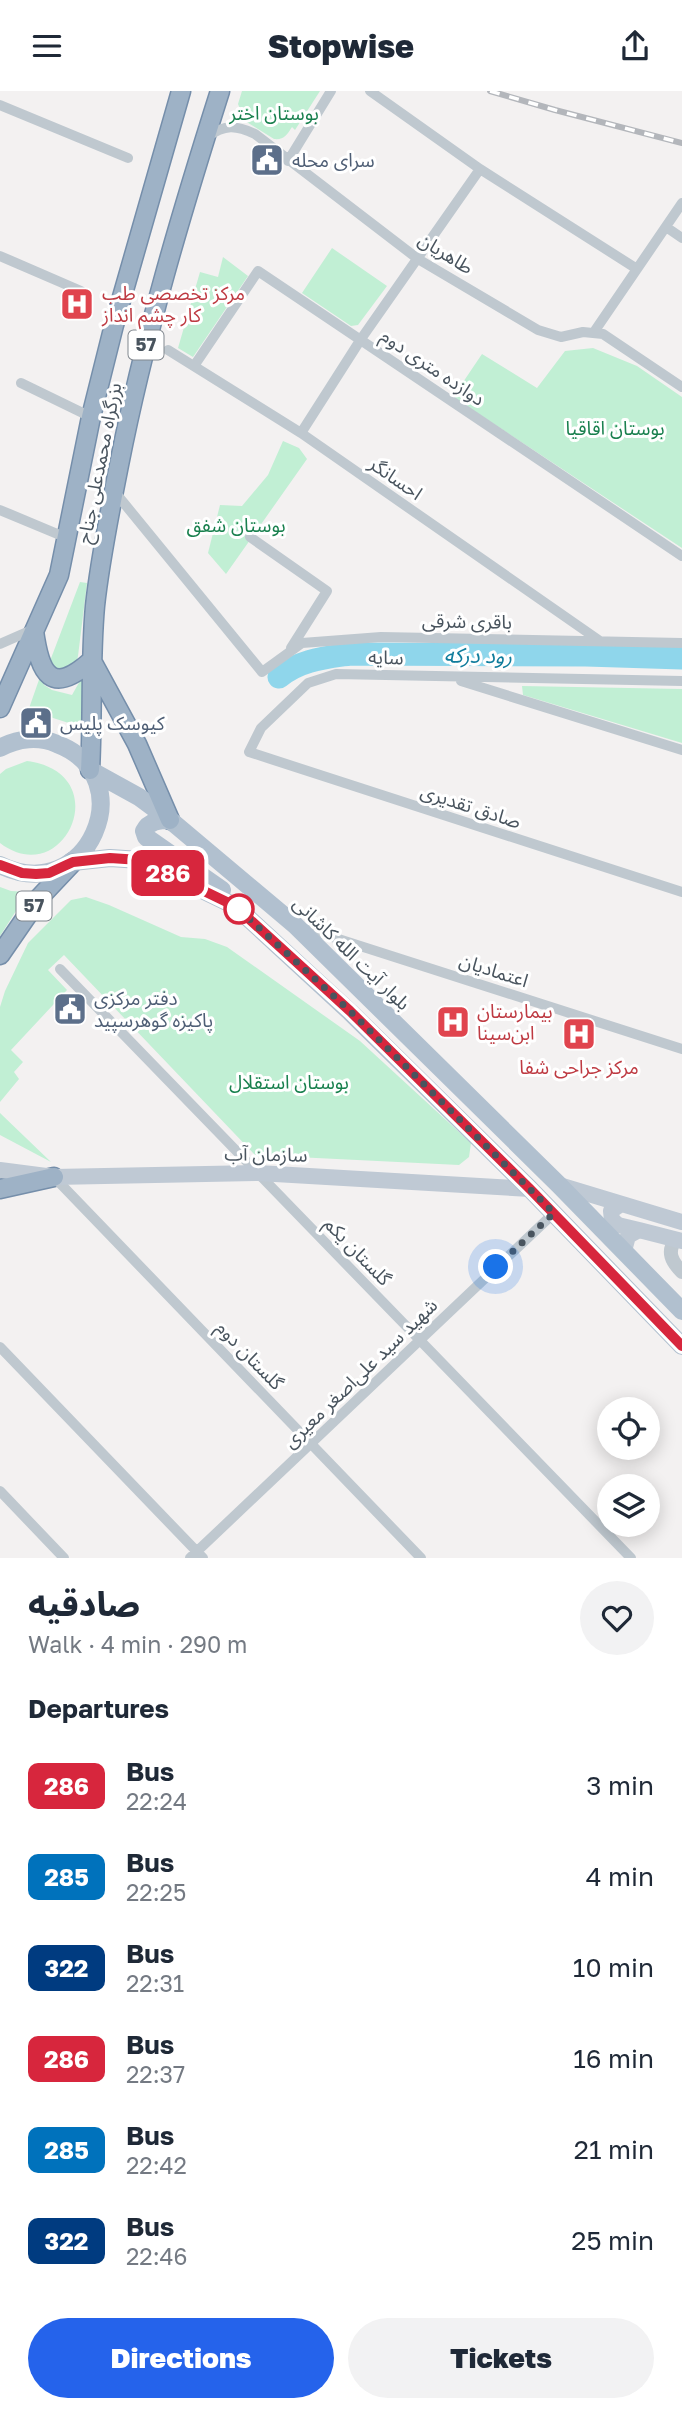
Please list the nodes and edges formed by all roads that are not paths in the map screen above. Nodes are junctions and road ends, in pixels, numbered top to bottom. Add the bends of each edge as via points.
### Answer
1 (181, 91) edge
2 (220, 91) edge
3 (331, 91) edge
4 (370, 91) edge
5 (0, 105) edge
6 (205, 138) junction
7 (128, 158) dead end
8 (288, 161) junction
9 (480, 169) junction
10 (682, 203) edge
11 (666, 227) junction
12 (682, 238) edge
13 (0, 256) edge
14 (418, 259) junction
15 (637, 269) junction
16 (81, 291) dead end
17 (594, 332) junction
18 (361, 339) junction
19 (169, 349) dead end
20 (194, 366) junction
21 (20, 383) dead end
22 (682, 387) edge
23 (91, 417) junction
24 (300, 433) junction
25 (114, 491) junction
26 (0, 510) edge
27 (250, 537) dead end
28 (67, 538) junction
29 (682, 556) edge
30 (34, 629) junction
31 (600, 641) junction
32 (682, 643) edge
33 (0, 644) edge
34 (289, 651) junction
35 (92, 660) junction
36 (450, 677) junction
37 (682, 681) edge
38 (0, 708) edge
39 (0, 748) edge
40 (682, 750) edge
41 (249, 752) joint
42 (90, 770) junction
43 (170, 820) junction
44 (73, 862) junction
45 (0, 865) edge
46 (682, 892) edge
47 (235, 906) junction
48 (295, 925) junction
49 (0, 955) edge
50 (60, 969) dead end
51 (682, 1049) edge
52 (0, 1170) edge
53 (258, 1173) junction
54 (54, 1177) junction
55 (559, 1185) junction
56 (0, 1189) edge
57 (530, 1189) junction
58 (621, 1204) junction
59 (554, 1213) junction
60 (682, 1221) edge
61 (639, 1230) junction
62 (679, 1240) edge
63 (625, 1251) junction
64 (682, 1272) edge
65 (682, 1311) edge
66 (420, 1340) junction
67 (682, 1346) edge
68 (0, 1347) edge
69 (311, 1443) junction
70 (0, 1491) edge
71 (197, 1556) edge
72 (64, 1558) edge
73 (421, 1558) edge
74 (631, 1558) edge

1 - 23 highway, بزرگراه محمدعلی جناح / 57
2 - 6 highway, بزرگراه محمدعلی جناح / 57
3 - 8 street
4 - 9 street
5 - 7 street
6 - 8 street, طاهریان via 237,125
6 - 25 highway, بزرگراه محمدعلی جناح / 57 via 147,338
8 - 14 street, طاهریان
9 - 14 street
9 - 15 street
10 - 11 street
11 - 12 street
11 - 15 street
13 - 16 street
14 - 17 street, طاهریان via 538,330 561,337
14 - 18 street
15 - 17 street
17 - 22 street via 613,338
18 - 20 street, دوازده متری دوم via 258,271
18 - 24 street
18 - 29 street, دوازده متری دوم
19 - 20 street, احسانگر
20 - 24 street, احسانگر
21 - 23 street
23 - 28 highway, بزرگراه محمدعلی جناح / 57
24 - 31 street, احسانگر
25 - 34 street, باقری شرقی via 262,672
25 - 35 highway, بزرگراه محمدعلی جناح / 57 via 95,605
26 - 28 street
27 - 34 street via 327,591
28 - 30 highway, بزرگراه محمدعلی جناح / 57 via 59,575
30 - 33 street
30 - 35 highway via 40,664 47,674 67,679
30 - 38 highway, بزرگراه محمدعلی جناح / 57
31 - 32 street, باقری شرقی
31 - 34 street, باقری شرقی via 369,637 302,643
35 - 42 highway, بزرگراه محمدعلی جناح / 57
35 - 43 highway via 137,744
36 - 37 street, سایه
36 - 40 street
36 - 41 street, سایه via 336,674 307,683 261,728
39 - 42 main road, بلوار آیت الله کاشانی via 26,739 52,742 78,756
41 - 46 street, صادق تقدیری
42 - 43 main road, بلوار آیت الله کاشانی
42 - 44 main road via 100,798 100,818 89,845
43 - 47 main road via 150,824 144,831 146,837 221,889
43 - 48 main road, بلوار آیت الله کاشانی
44 - 45 main road via 36,874
44 - 47 main road via 140,860
44 - 49 highway, 57 via 40,897
47 - 57 main road via 350,1011
48 - 51 street, اعتمادیان
48 - 55 main road, بلوار آیت الله کاشانی
50 - 53 street, گلستان یکم
52 - 54 main road, سازمان آب
53 - 54 main road, سازمان آب
53 - 57 main road, سازمان آب
53 - 66 street, گلستان یکم
54 - 56 highway
54 - 69 street, گلستان دوم
55 - 58 main road
55 - 63 main road, بلوار آیت الله کاشانی
57 - 59 main road
58 - 60 main road
58 - 61 main road via 611,1211 612,1220
59 - 66 street, شهید سید علی‌اصغر معیری
59 - 67 main road
61 - 62 main road
61 - 63 main road via 628,1236
62 - 64 street via 671,1246 670,1255
63 - 65 main road, بلوار آیت الله کاشانی
66 - 69 street, شهید سید علی‌اصغر معیری
66 - 74 street, گلستان یکم
68 - 71 street
69 - 71 street, شهید سید علی‌اصغر معیری
69 - 73 street, گلستان دوم
70 - 72 street

